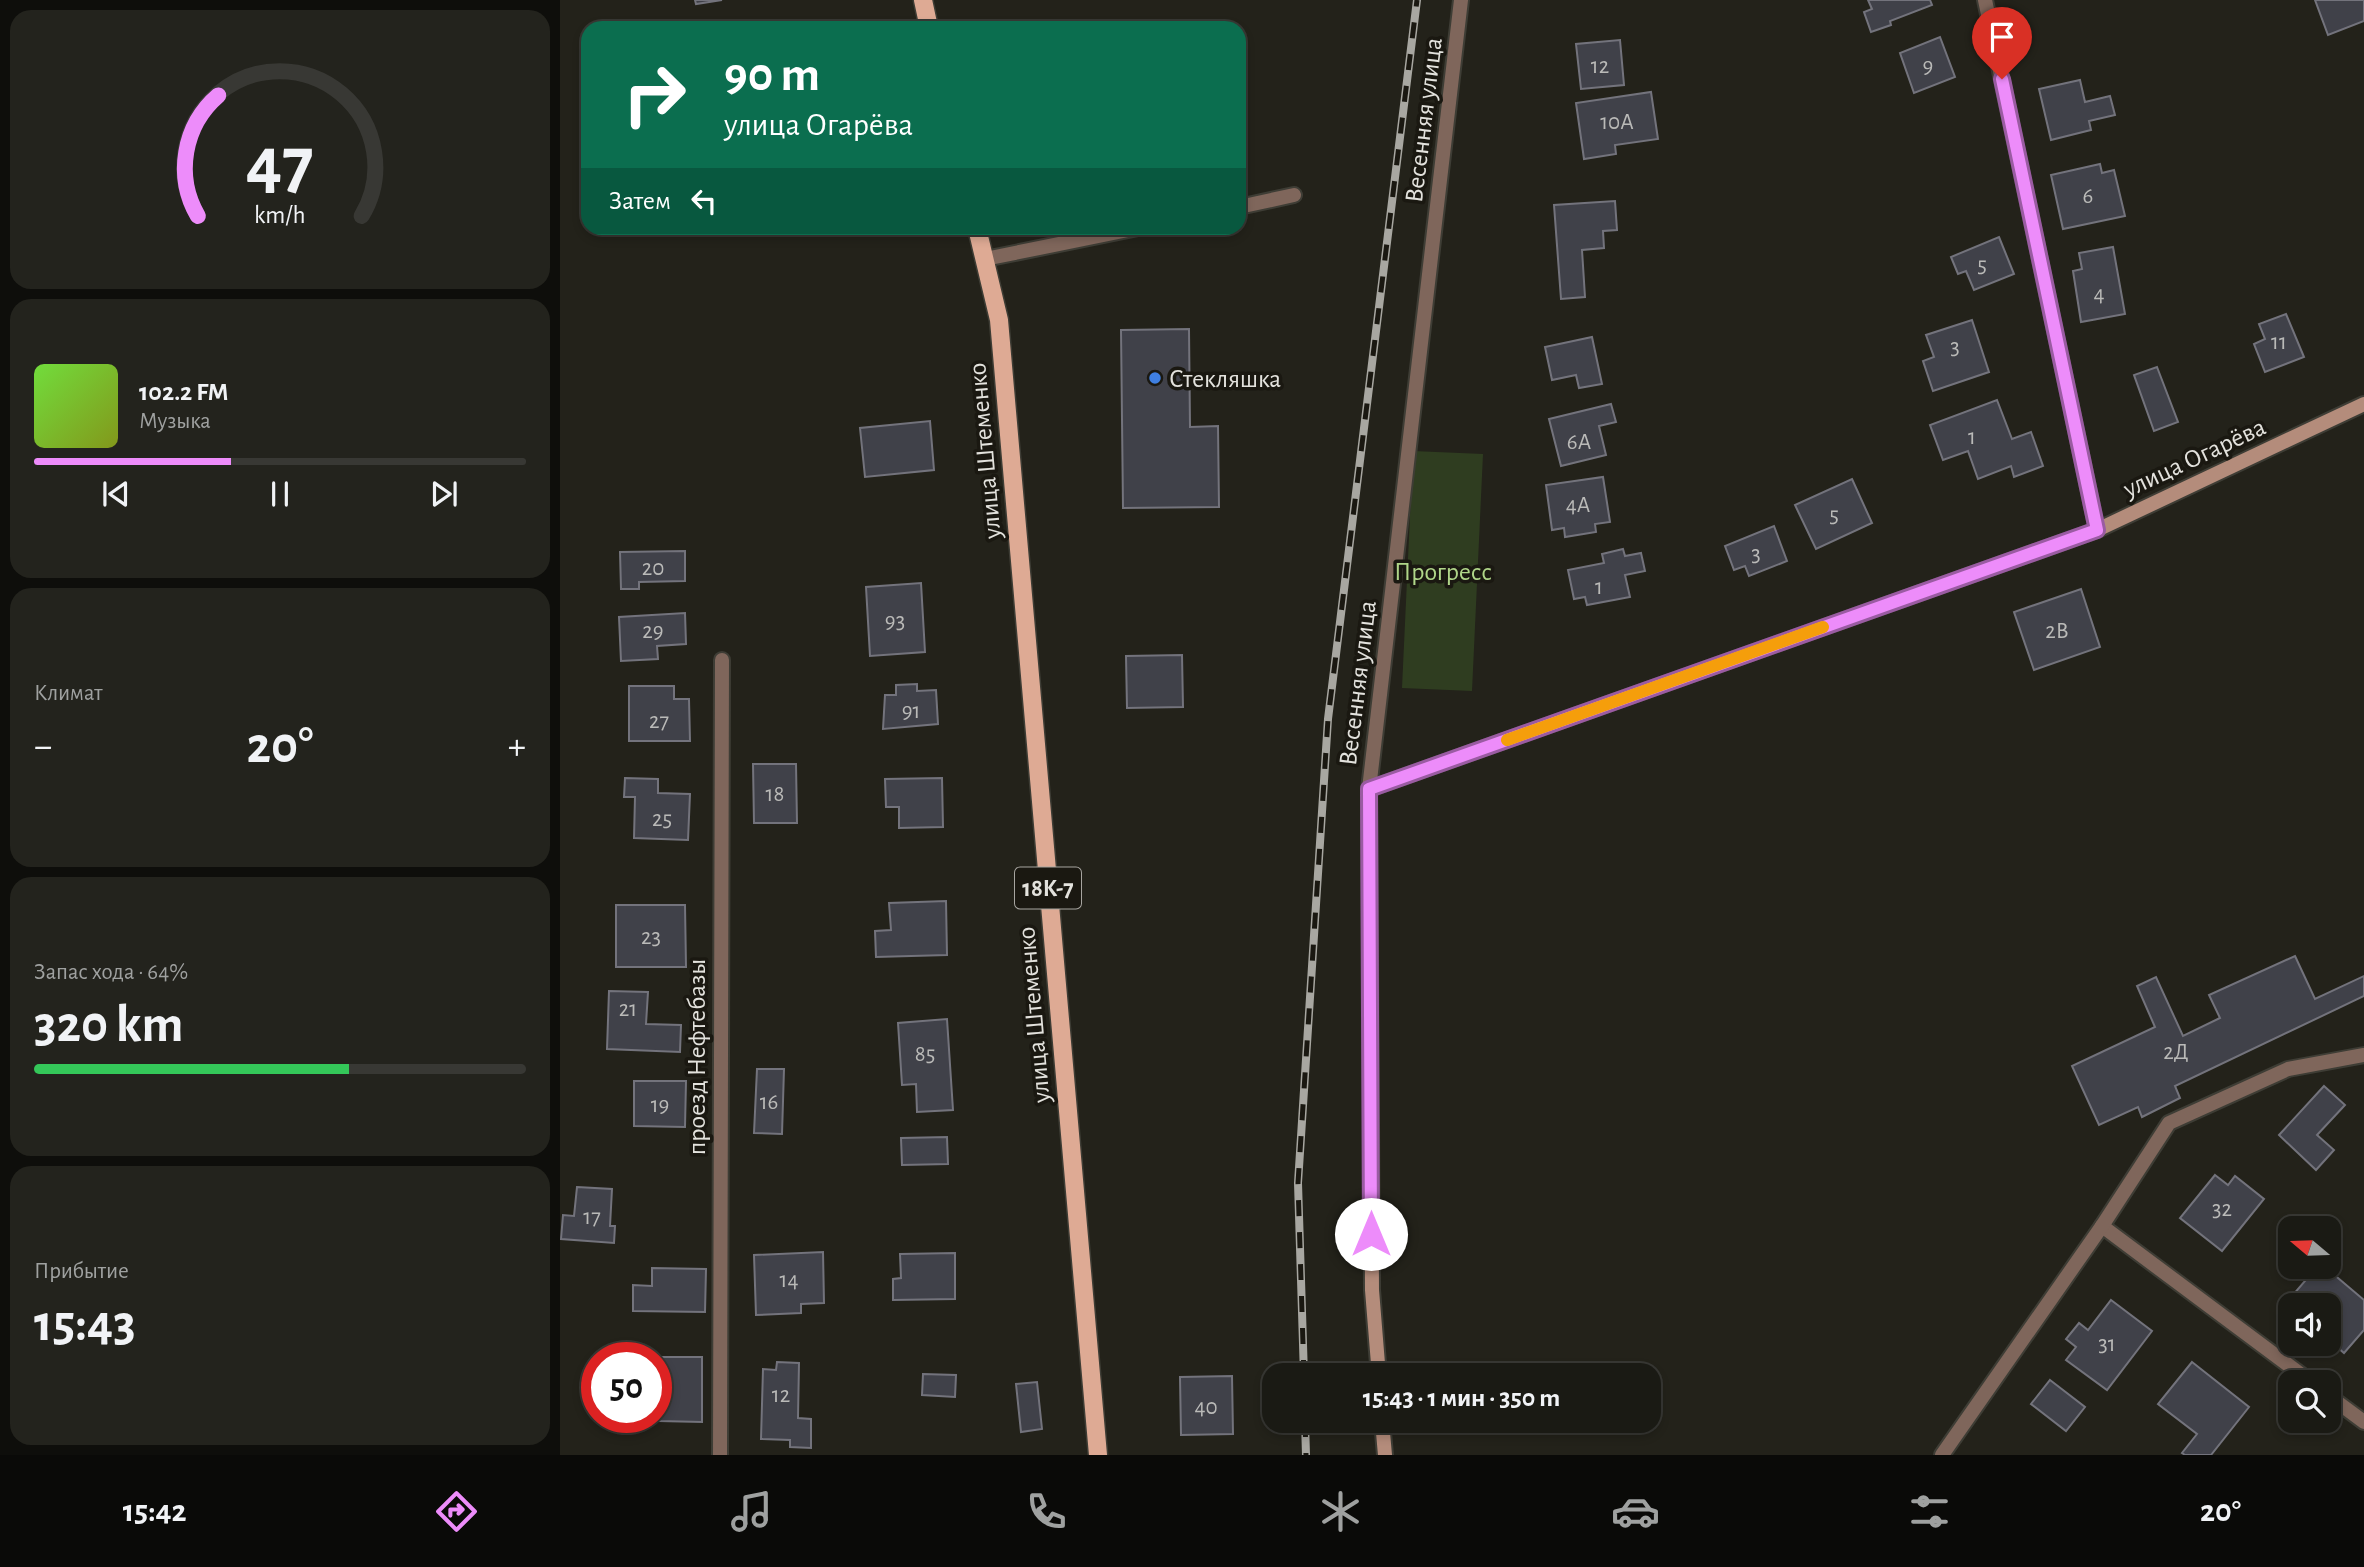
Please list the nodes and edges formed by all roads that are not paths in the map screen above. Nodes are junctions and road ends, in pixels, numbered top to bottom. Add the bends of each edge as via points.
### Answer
1 (923, 0) edge
2 (1461, 0) edge
3 (1985, 0) edge
4 (928, 21) edge
5 (1294, 195) dead end
6 (1246, 205) edge
7 (979, 235) edge
8 (1104, 235) edge
9 (985, 259) junction
10 (2364, 404) edge
11 (2097, 530) junction
12 (722, 660) dead end
13 (1369, 789) junction
14 (2364, 1055) edge
15 (2102, 1226) junction
16 (1378, 1363) edge
17 (2295, 1370) edge
18 (2341, 1405) edge
19 (2364, 1422) edge
20 (1383, 1433) edge
21 (720, 1455) edge
22 (1098, 1455) edge
23 (1385, 1455) edge
24 (1942, 1455) edge

1 - 4 main road
2 - 13 street, Весенняя улица
3 - 11 street
5 - 6 street
7 - 9 main road, 18К-7
8 - 9 street
9 - 22 main road, улица Штеменко / 18К-7 via 999,320
10 - 11 main road, улица Огарёва
11 - 13 main road, улица Огарёва
12 - 21 street, проезд Нефтебазы
13 - 16 main road, Весенняя улица via 1371,1290
14 - 15 street via 2288,1069 2169,1124
15 - 17 street
15 - 24 street
18 - 19 street
20 - 23 main road

